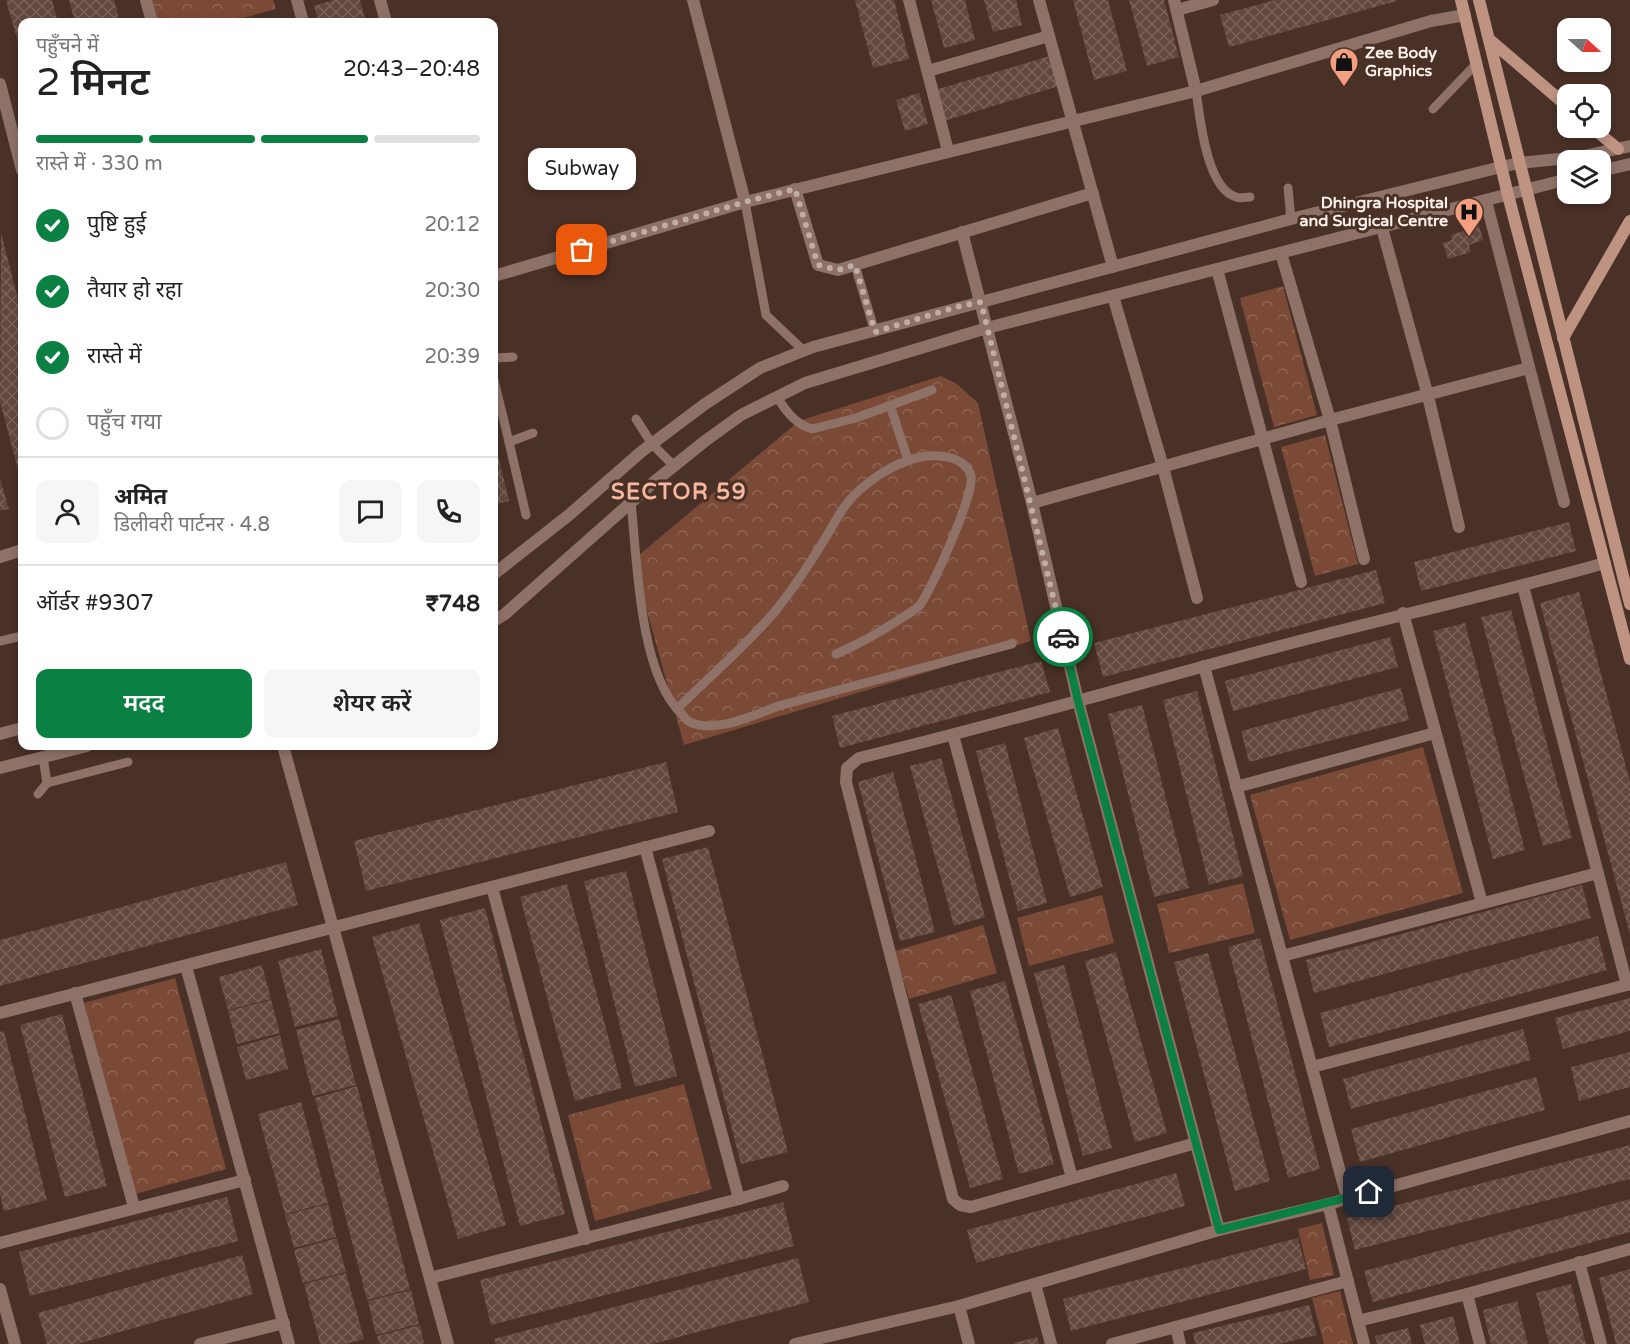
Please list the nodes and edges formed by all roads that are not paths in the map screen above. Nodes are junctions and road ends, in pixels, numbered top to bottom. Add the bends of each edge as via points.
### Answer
1 (146, 0) edge
2 (297, 0) edge
3 (380, 0) edge
4 (693, 0) edge
5 (909, 0) edge
6 (1040, 0) edge
7 (1213, 0) edge
8 (1461, 0) edge
9 (1479, 0) edge
10 (1175, 5) edge
11 (1465, 15) junction
12 (151, 18) edge
13 (302, 18) edge
14 (385, 18) edge
15 (1049, 36) junction
16 (1490, 40) junction
17 (1477, 63) junction
18 (928, 72) junction
19 (0, 84) edge
20 (1196, 91) junction
21 (1557, 98) edge
22 (1433, 109) dead end
23 (1072, 120) junction
24 (1609, 138) edge
25 (1624, 147) edge
26 (948, 151) junction
27 (18, 154) edge
28 (1519, 163) junction
29 (1630, 164) edge
30 (1501, 167) junction
31 (1611, 168) edge
32 (1557, 182) edge
33 (1288, 188) dead end
34 (795, 189) junction
35 (1526, 189) junction
36 (1093, 193) junction
37 (1508, 195) junction
38 (1250, 197) dead end
39 (1486, 201) junction
40 (745, 202) junction
41 (1291, 219) junction
42 (1630, 221) edge
43 (1382, 228) junction
44 (962, 232) junction
45 (1281, 253) junction
46 (855, 265) junction
47 (1113, 267) junction
48 (1217, 269) junction
49 (498, 275) edge
50 (1113, 296) junction
51 (981, 302) junction
52 (987, 328) junction
53 (875, 332) junction
54 (1563, 338) junction
55 (804, 351) junction
56 (513, 357) dead end
57 (498, 358) edge
58 (1529, 368) junction
59 (932, 390) dead end
60 (1428, 396) junction
61 (498, 397) edge
62 (777, 397) junction
63 (890, 405) junction
64 (636, 419) dead end
65 (1330, 420) junction
66 (533, 433) dead end
67 (1263, 439) junction
68 (509, 442) junction
69 (652, 444) junction
70 (908, 460) junction
71 (674, 466) junction
72 (1163, 467) junction
73 (631, 502) junction
74 (1564, 502) dead end
75 (1032, 504) junction
76 (526, 515) dead end
77 (1458, 527) dead end
78 (18, 551) edge
79 (0, 557) edge
80 (1364, 559) dead end
81 (1605, 563) junction
82 (498, 571) edge
83 (1301, 582) dead end
84 (1523, 586) junction
85 (1197, 598) dead end
86 (1630, 604) edge
87 (1403, 613) junction
88 (498, 619) edge
89 (18, 637) edge
90 (0, 641) edge
91 (1012, 644) dead end
92 (836, 654) dead end
93 (1630, 659) edge
94 (1204, 666) junction
95 (1078, 701) junction
96 (677, 709) junction
97 (18, 729) edge
98 (0, 734) edge
99 (1435, 734) junction
100 (953, 735) junction
101 (71, 750) edge
102 (284, 750) edge
103 (43, 757) junction
104 (128, 762) dead end
105 (0, 768) edge
106 (47, 783) junction
107 (1236, 787) junction
108 (38, 794) dead end
109 (709, 831) dead end
110 (645, 847) junction
111 (1598, 873) junction
112 (492, 887) junction
113 (1482, 903) junction
114 (333, 928) junction
115 (1282, 956) junction
116 (186, 966) junction
117 (1629, 985) edge
118 (75, 993) junction
119 (0, 1013) edge
120 (1312, 1067) junction
121 (1630, 1121) edge
122 (1196, 1143) junction
123 (1072, 1178) junction
124 (244, 1180) junction
125 (783, 1186) dead end
126 (1347, 1198) junction
127 (739, 1199) junction
128 (1328, 1204) junction
129 (134, 1208) junction
130 (1219, 1230) junction
131 (586, 1239) junction
132 (0, 1242) edge
133 (1630, 1249) edge
134 (1579, 1262) junction
135 (430, 1278) junction
136 (1348, 1281) junction
137 (1035, 1284) junction
138 (0, 1289) edge
139 (1467, 1294) junction
140 (959, 1306) junction
141 (1358, 1322) junction
142 (284, 1323) junction
143 (1176, 1327) junction
144 (15, 1344) edge
145 (200, 1344) edge
146 (289, 1344) edge
147 (448, 1344) edge
148 (795, 1344) edge
149 (969, 1344) edge
150 (1051, 1344) edge
151 (1112, 1344) edge
152 (1180, 1344) edge
153 (1364, 1344) edge
154 (1480, 1344) edge
155 (1601, 1344) edge

1 - 12 street
2 - 13 street
3 - 14 street
4 - 40 street
5 - 18 street
6 - 15 street
7 - 10 street
8 - 11 main road
9 - 16 main road
10 - 20 street
11 - 17 main road
11 - 20 street via 1431,21
15 - 18 street
15 - 23 street
16 - 21 main road
16 - 28 main road
17 - 22 lane
17 - 30 main road
18 - 26 street
19 - 27 street
20 - 23 street
20 - 38 lane via 1207,153 1220,185 1237,198
23 - 26 street
23 - 36 street
24 - 25 main road
25 - 28 street
26 - 34 street
28 - 30 street
28 - 35 main road
29 - 31 street
30 - 37 main road
30 - 41 street
32 - 35 street
33 - 41 lane
34 - 40 street
34 - 46 street via 818,265 838,270
35 - 37 street
35 - 54 main road
36 - 44 street
36 - 47 street
37 - 39 street
37 - 81 main road
39 - 43 street
39 - 58 street
40 - 49 street
40 - 55 lane via 766,315
41 - 47 street
42 - 54 main road
43 - 45 street
43 - 60 street
44 - 46 street
44 - 51 street
45 - 48 street
45 - 65 street
46 - 53 lane
47 - 51 street
48 - 50 street
48 - 67 street
50 - 52 street
50 - 72 street
51 - 52 street
51 - 53 street
52 - 62 street via 805,382
52 - 75 street
53 - 55 street
54 - 86 main road
55 - 69 street via 760,368
56 - 57 lane
58 - 60 street
58 - 74 street
59 - 63 lane
60 - 65 street
60 - 77 street
61 - 68 lane
62 - 63 lane via 794,420 812,429
62 - 71 street via 741,415
63 - 70 lane
64 - 69 lane
65 - 67 street
65 - 80 street
66 - 68 lane
67 - 72 street
67 - 83 street
68 - 76 lane
69 - 71 lane
69 - 82 street
70 - 92 lane via 930,455 956,460 971,478 967,498 933,582 917,608 867,640
70 - 96 lane via 855,494 777,609
71 - 73 street
72 - 75 street
72 - 85 street
73 - 88 street
73 - 96 lane via 650,655 662,688
75 - 95 street
78 - 79 street
81 - 84 street
81 - 93 main road
84 - 87 street
84 - 111 street
87 - 94 street
87 - 99 street
89 - 90 lane
91 - 96 lane via 712,726 690,722
94 - 95 street
94 - 107 street
95 - 100 street
95 - 122 street
97 - 98 street
99 - 107 street
99 - 113 street
100 - 123 street
100 - 123 street via 859,758 847,768 846,782 954,1199 971,1207
101 - 103 street
102 - 114 street
103 - 105 street
103 - 106 lane
104 - 106 lane
106 - 108 lane
107 - 115 street
109 - 110 street
110 - 112 street
110 - 127 street
111 - 113 street
111 - 117 street
112 - 114 street
112 - 131 street
113 - 115 street
114 - 116 street
114 - 135 street
115 - 120 street
116 - 118 street
116 - 124 street
117 - 120 street
118 - 119 street
118 - 129 street
120 - 126 street
121 - 126 street
122 - 123 street
122 - 130 street
124 - 129 street
124 - 142 street
125 - 127 street
126 - 128 street
127 - 131 street
128 - 130 street
128 - 136 street
129 - 132 street
130 - 137 street
131 - 135 street
133 - 134 street
134 - 139 street
134 - 155 street
135 - 147 street
136 - 141 street
136 - 143 street
137 - 140 street
137 - 150 street
138 - 144 street
139 - 141 street
139 - 154 street
140 - 148 street
140 - 149 street
141 - 153 street
142 - 145 street
142 - 146 street
143 - 151 street
143 - 152 street

